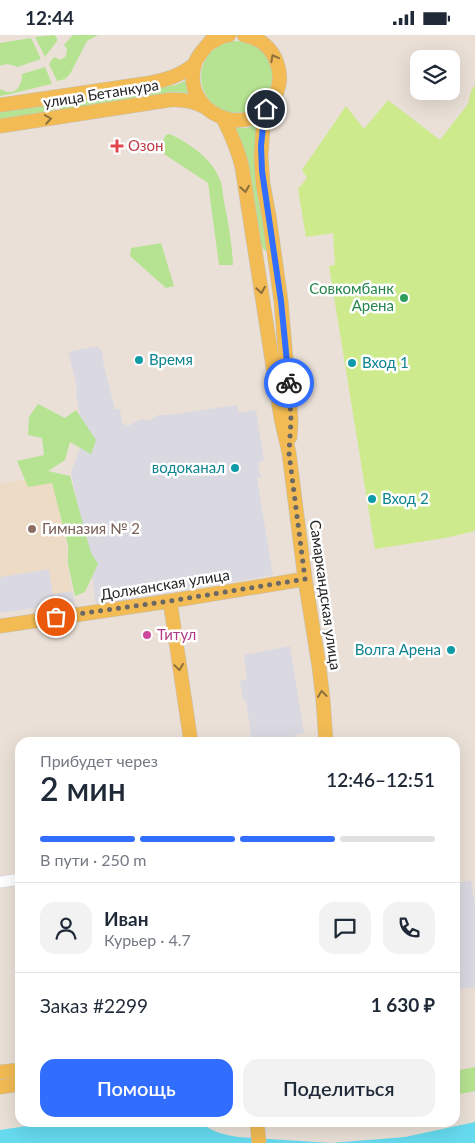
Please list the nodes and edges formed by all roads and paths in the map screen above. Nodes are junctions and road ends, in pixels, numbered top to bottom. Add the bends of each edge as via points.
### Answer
1 (229, 35) edge
2 (249, 36) edge
3 (212, 39) edge
4 (195, 64) junction
5 (0, 105) edge
6 (205, 107) junction
7 (266, 109) junction
8 (223, 118) junction
9 (0, 126) edge
10 (250, 225) junction
11 (276, 266) junction
12 (289, 453) junction
13 (305, 579) junction
14 (170, 601) junction
15 (0, 626) edge
16 (190, 737) edge
17 (326, 737) edge
18 (15, 880) edge
19 (0, 882) edge
20 (15, 1071) edge
21 (0, 1072) edge
22 (15, 1085) edge
23 (0, 1087) edge
24 (257, 1127) edge
25 (259, 1143) edge

1 - 3 main road
7 -> 2 main road via 278,91 279,68 268,47
3 - 4 main road
4 - 5 main road, улица Бетанкура via 169,79
4 - 6 main road via 194,87
6 - 8 main road, улица Бетанкура
9 -> 6 main road, улица Бетанкура via 179,99
7 - 8 main road via 246,119 234,121
7 - 11 main road, Самаркандская улица via 261,157
8 -> 10 main road, Самаркандская улица via 239,153
10 - 11 main road via 264,258
10 -> 12 main road, Самаркандская улица
11 - 12 main road, Самаркандская улица via 291,420
12 - 13 main road, Самаркандская улица
13 - 14 main road, Должанская улица
17 -> 13 main road, Самаркандская улица
14 - 15 main road, Должанская улица
14 -> 16 main road
18 - 19 street
20 - 21 main road
22 - 23 main road
24 - 25 main road

